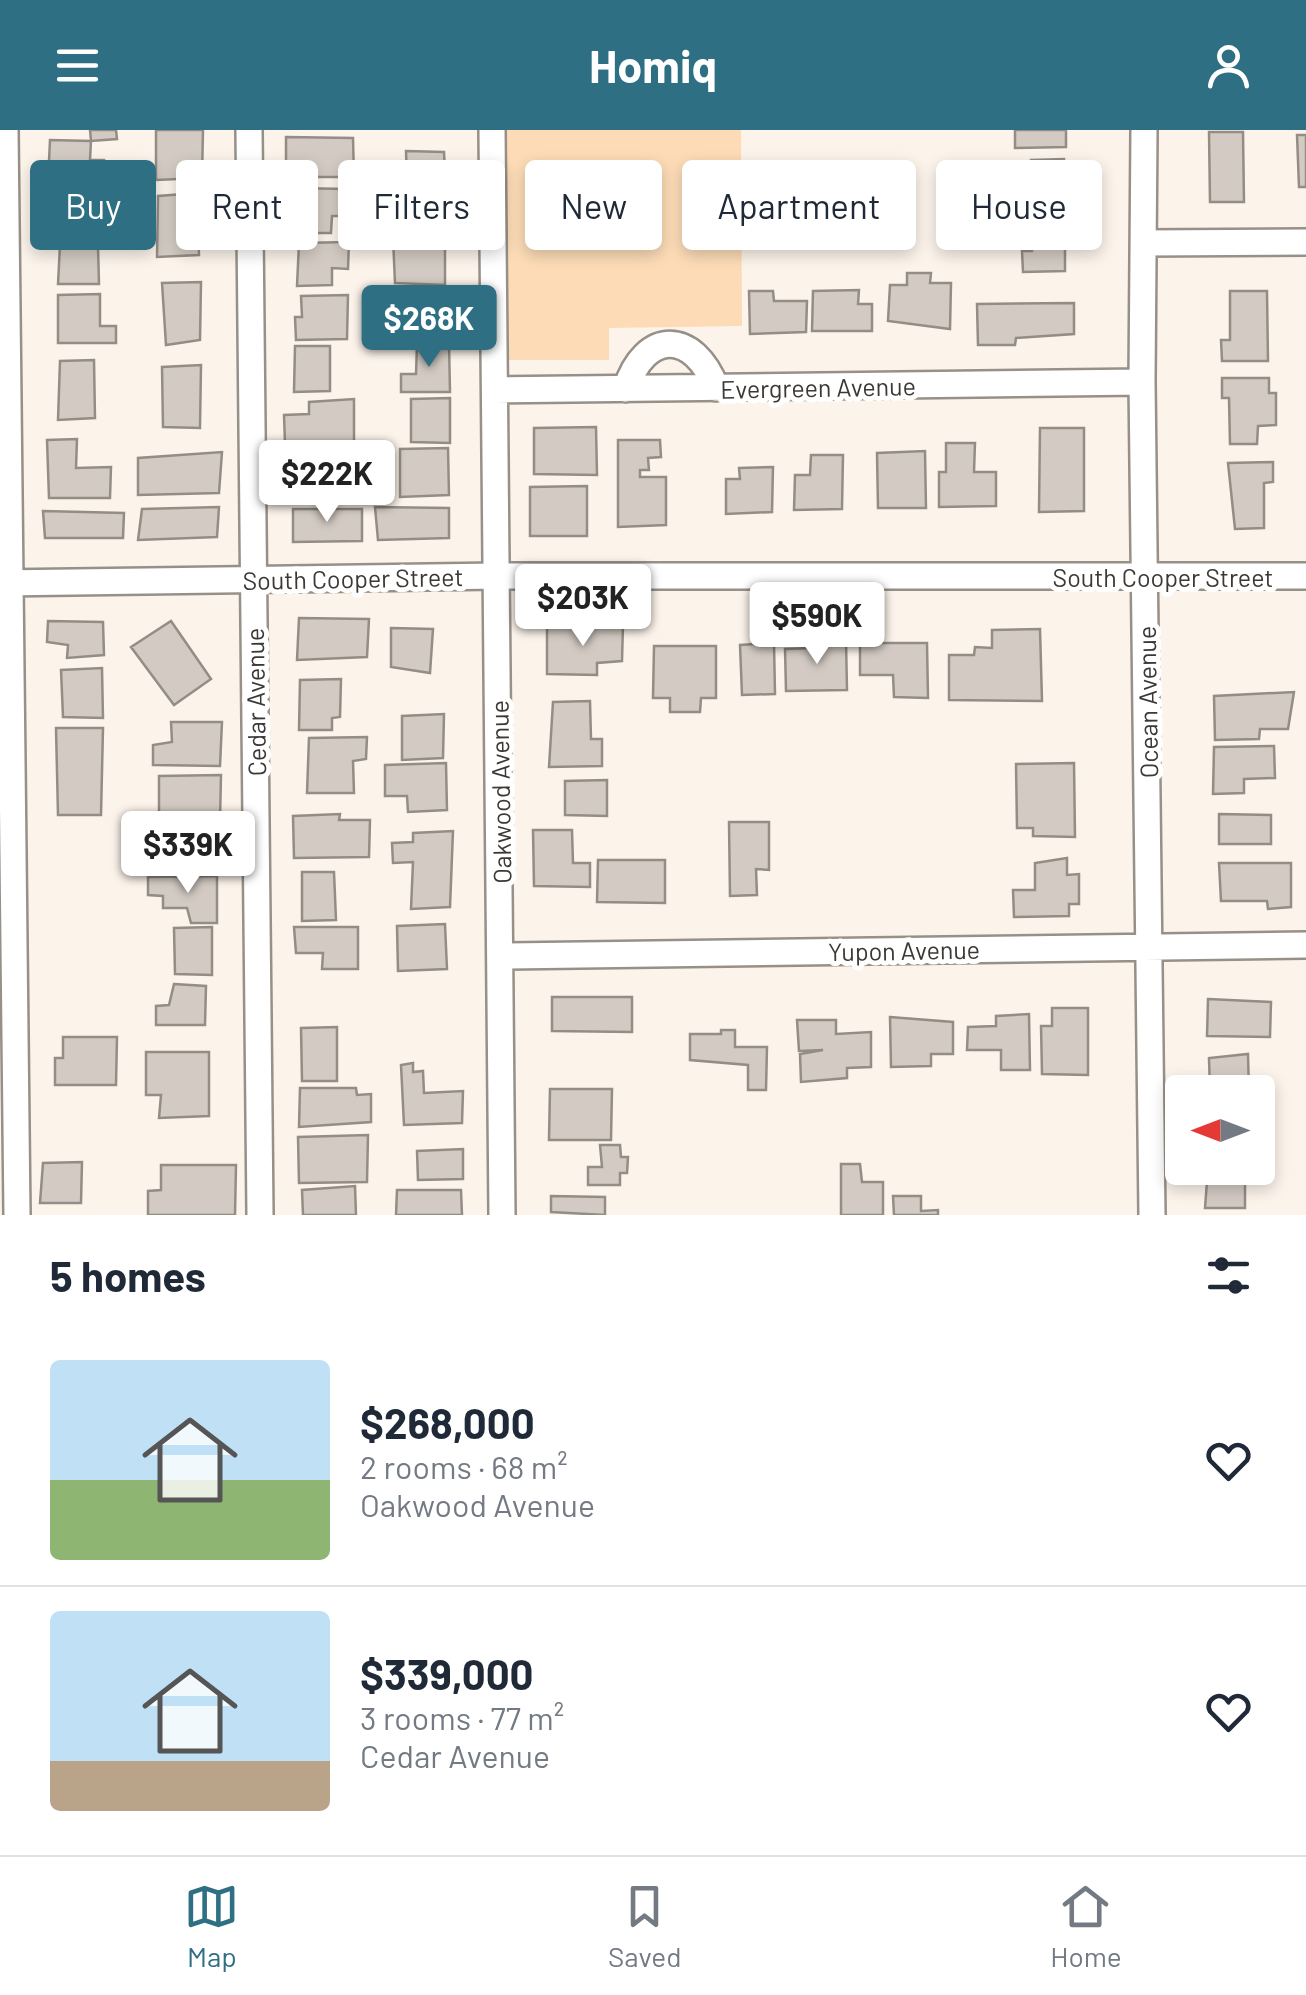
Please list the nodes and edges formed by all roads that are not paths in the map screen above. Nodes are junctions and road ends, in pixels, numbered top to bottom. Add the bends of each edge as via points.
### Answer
1 (4, 130) edge
2 (250, 130) edge
3 (492, 130) edge
4 (1144, 130) edge
5 (1144, 242) junction
6 (1306, 242) edge
7 (1142, 382) junction
8 (716, 388) junction
9 (495, 390) junction
10 (626, 390) junction
11 (498, 576) junction
12 (1306, 576) edge
13 (1146, 577) junction
14 (254, 580) junction
15 (5, 583) edge
16 (1306, 945) edge
17 (1150, 947) junction
18 (502, 956) junction
19 (18, 1215) edge
20 (260, 1215) edge
21 (502, 1215) edge
22 (1152, 1215) edge

1 - 15 street
2 - 14 street, Cedar Avenue
3 - 9 street, Oakwood Avenue
4 - 5 street, Ocean Avenue
5 - 6 street
5 - 7 street, Ocean Avenue
7 - 8 street, Evergreen Avenue
7 - 13 street, Ocean Avenue
8 - 10 street, Evergreen Avenue
8 - 10 street via 706,361 671,346 650,349 634,361
9 - 10 street, Evergreen Avenue
9 - 11 street, Oakwood Avenue
11 - 13 street, South Cooper Street
11 - 14 street, South Cooper Street
11 - 18 street, Oakwood Avenue
12 - 13 street, South Cooper Street
13 - 17 street, Ocean Avenue
14 - 15 street, South Cooper Street
14 - 20 street, Cedar Avenue
15 - 19 street
16 - 17 street, Yupon Avenue
17 - 18 street, Yupon Avenue
17 - 22 street, Ocean Avenue
18 - 21 street, Oakwood Avenue

